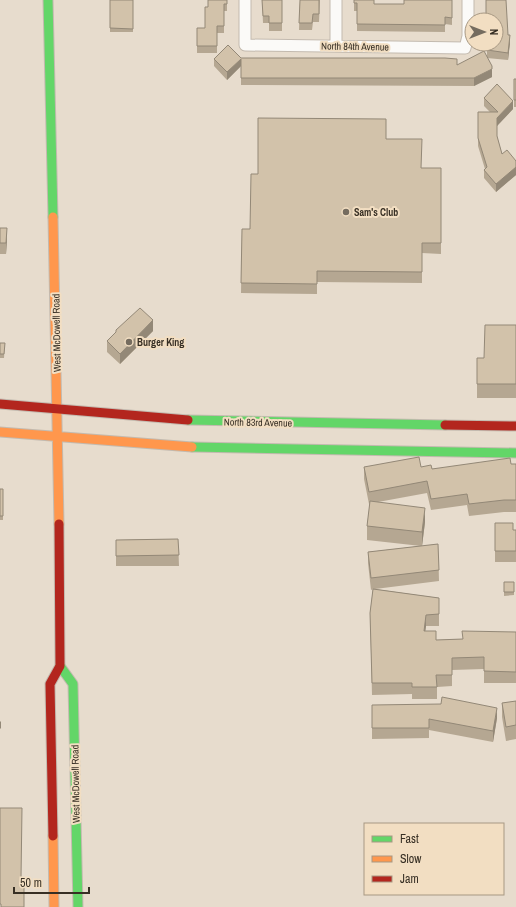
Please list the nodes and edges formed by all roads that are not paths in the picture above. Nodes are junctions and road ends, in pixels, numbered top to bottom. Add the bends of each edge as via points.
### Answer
1 (48, 0) edge
2 (245, 0) edge
3 (336, 0) edge
4 (468, 0) edge
5 (336, 46) junction
6 (0, 404) edge
7 (58, 410) junction
8 (516, 426) edge
9 (0, 432) edge
10 (444, 432) junction
11 (58, 438) junction
12 (444, 452) junction
13 (516, 453) edge
14 (60, 666) junction
15 (54, 907) edge
16 (78, 907) edge

1 - 7 main road, West McDowell Road
2 - 5 street, North 84th Avenue via 245,45
3 - 5 street
4 - 5 street, North 84th Avenue via 468,36 465,48
6 - 7 main road, North 83rd Avenue
7 - 10 main road, North 83rd Avenue via 178,420
7 - 11 main road, West McDowell Road
8 - 10 main road, North 83rd Avenue
9 - 11 main road
10 - 12 main road
11 - 12 main road via 217,448
11 - 14 main road, West McDowell Road
12 - 13 main road
14 - 15 main road, West McDowell Road via 50,684
14 - 16 main road, West McDowell Road via 73,684

